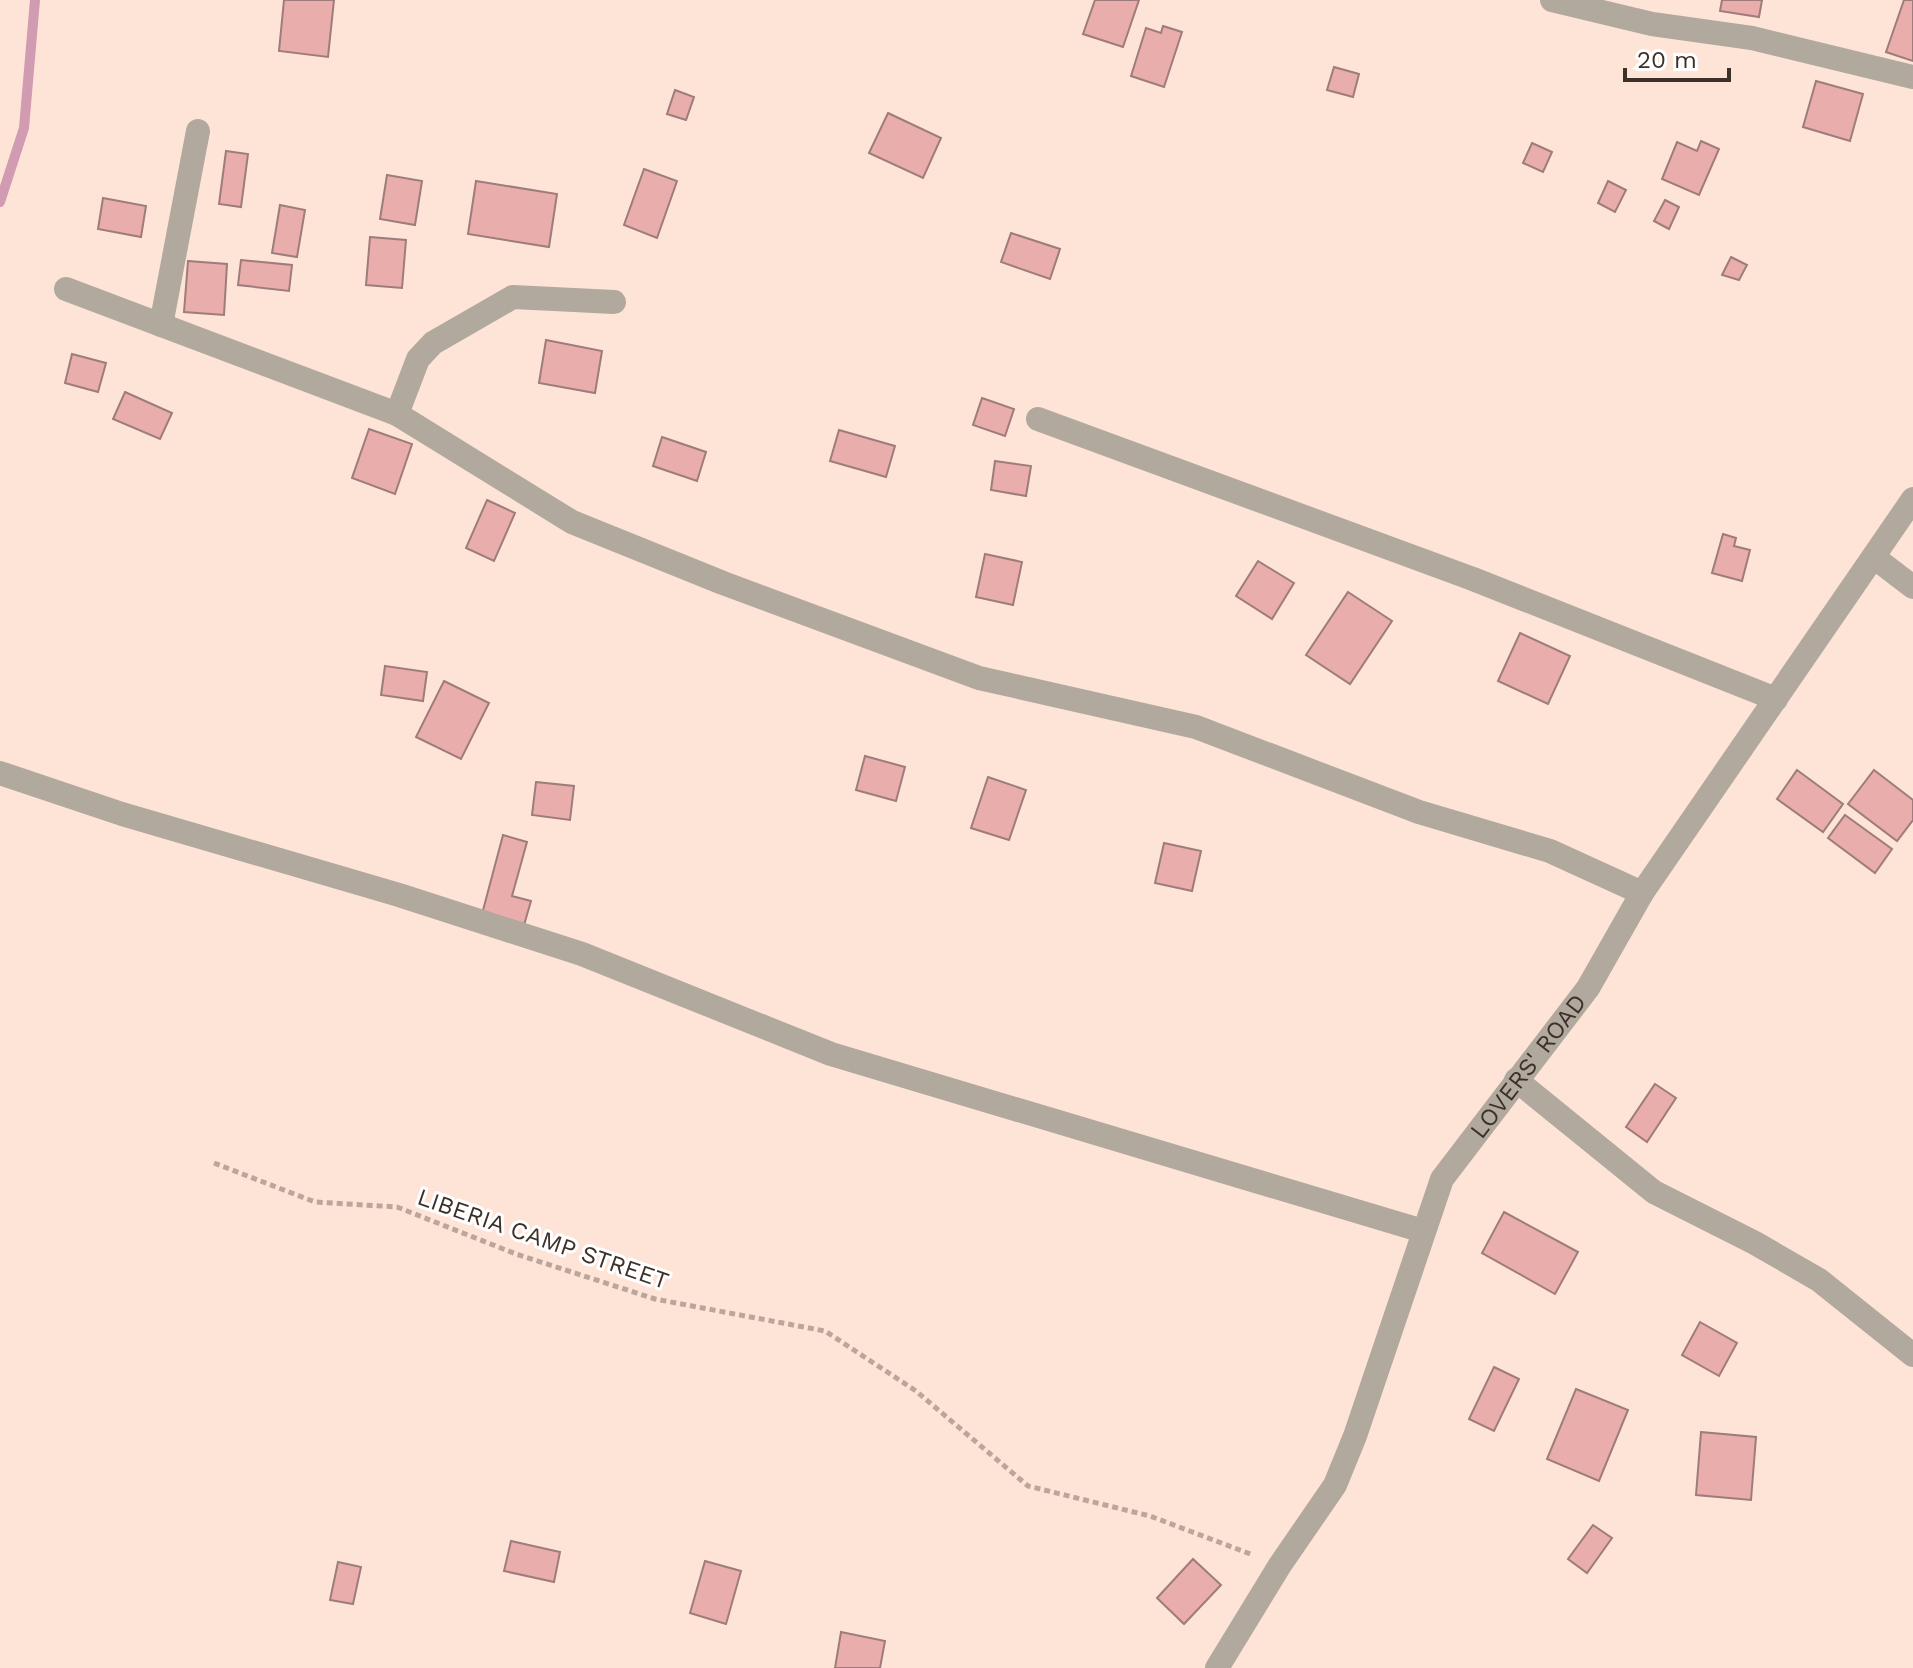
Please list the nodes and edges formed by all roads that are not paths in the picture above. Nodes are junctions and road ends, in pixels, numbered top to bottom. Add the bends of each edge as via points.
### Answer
1 (1552, 0) edge
2 (1913, 77) edge
3 (198, 131) dead end
4 (66, 289) dead end
5 (614, 302) dead end
6 (161, 325) junction
7 (397, 414) junction
8 (1038, 419) dead end
9 (1913, 499) edge
10 (1875, 558) junction
11 (1913, 587) edge
12 (1776, 699) junction
13 (0, 773) edge
14 (1642, 893) junction
15 (1516, 1080) junction
16 (1423, 1231) junction
17 (1913, 1355) edge
18 (1222, 1665) edge

1 - 2 street via 1652,24 1752,38
3 - 6 street
4 - 6 street
5 - 7 street via 513,297 433,343 418,359
6 - 7 street
7 - 14 street via 572,522 723,583 979,678 1196,727 1419,812 1550,851
8 - 12 street via 1473,579
9 - 10 street, LOVERS' ROAD
10 - 11 street
10 - 12 street, LOVERS' ROAD
12 - 14 street, LOVERS' ROAD
13 - 16 street via 582,954 831,1054
14 - 15 street, LOVERS' ROAD via 1588,988
15 - 16 street, LOVERS' ROAD via 1442,1179
15 - 17 street via 1654,1192 1819,1280
16 - 18 street, LOVERS' ROAD via 1335,1485 1280,1565

